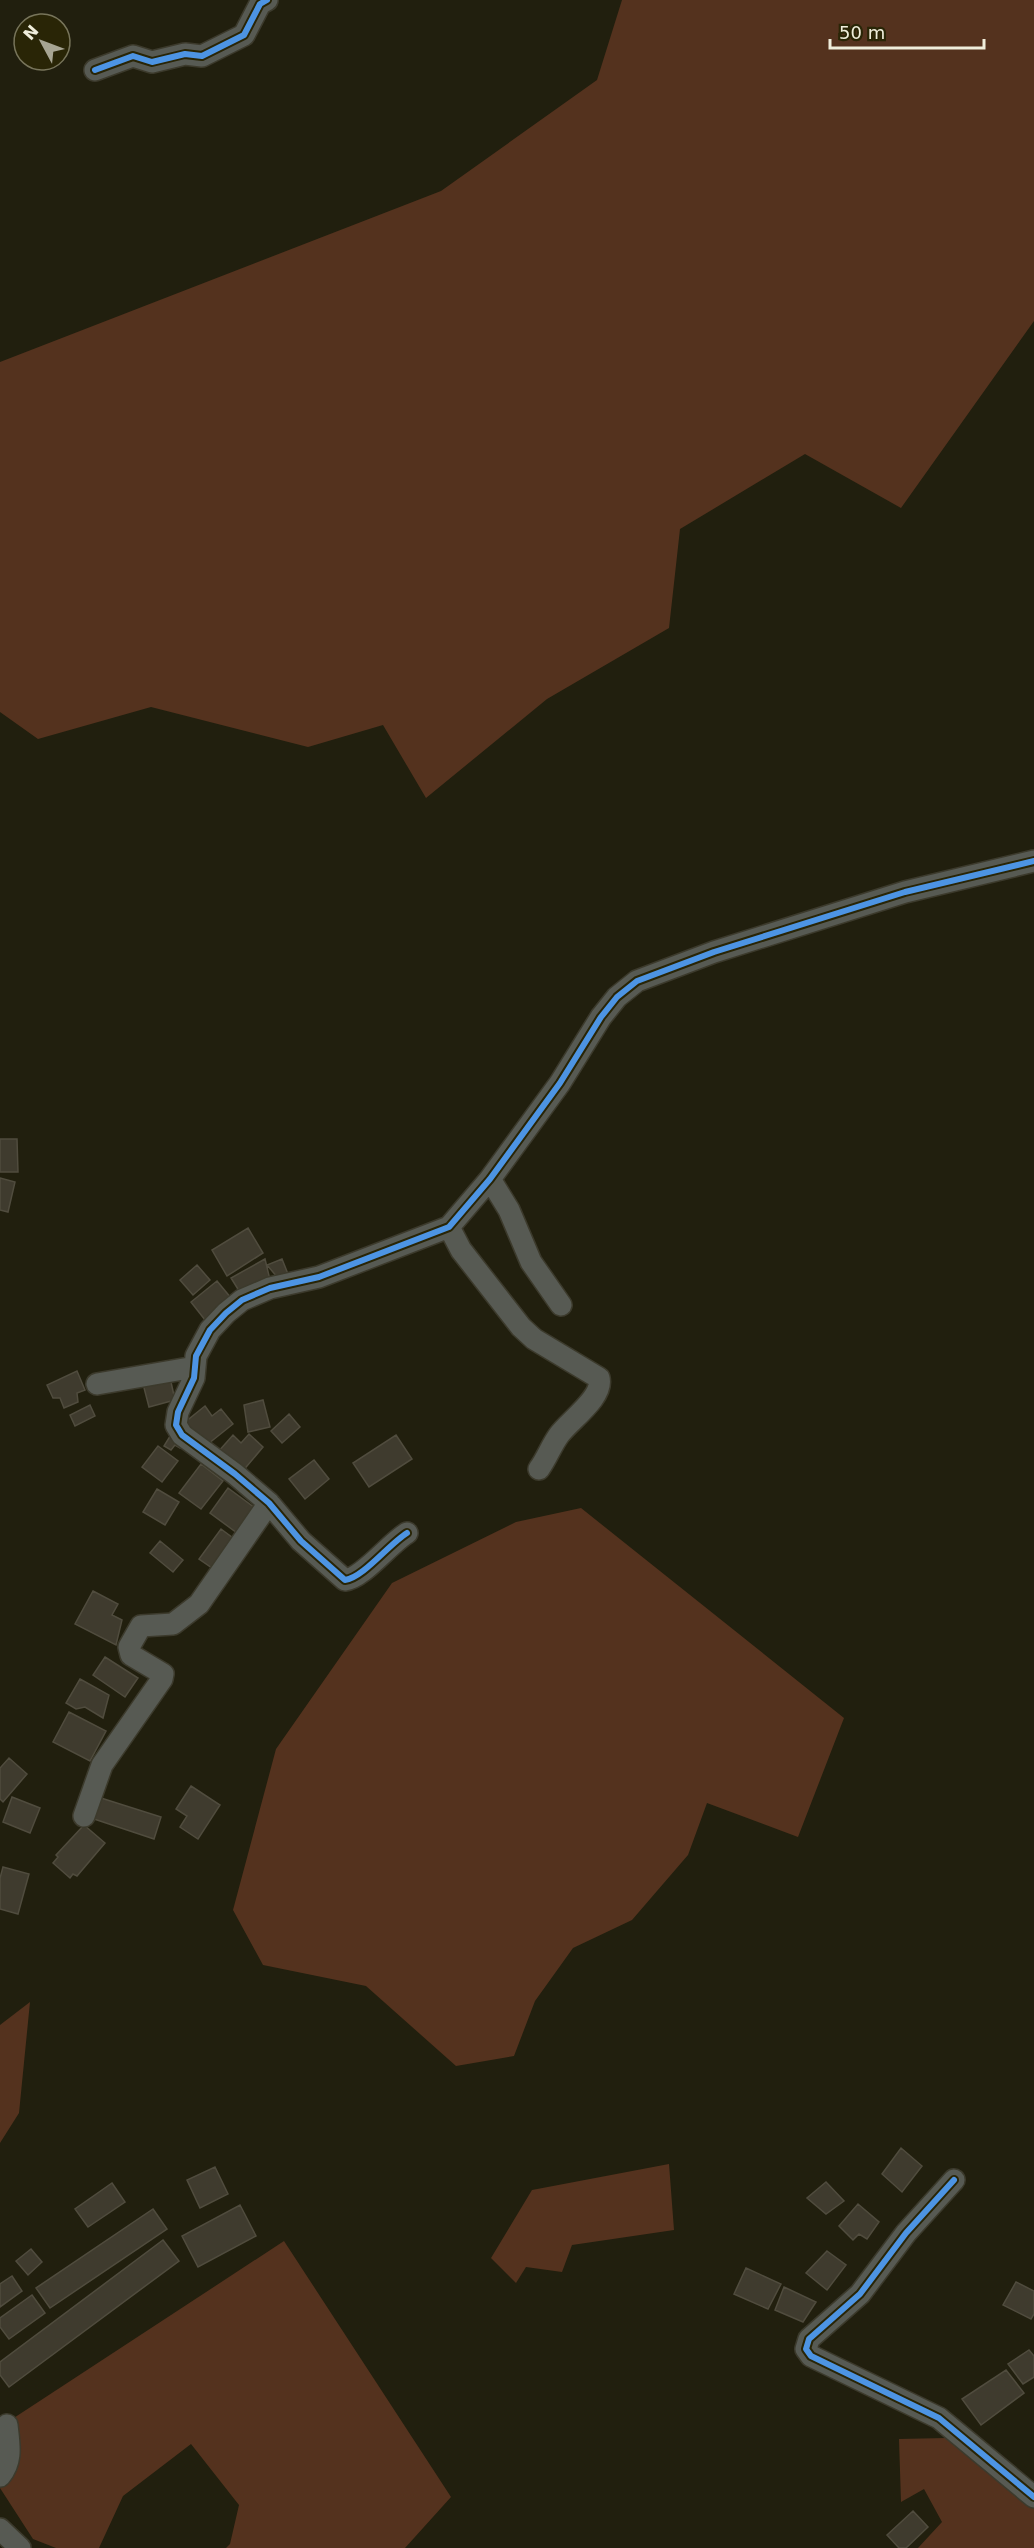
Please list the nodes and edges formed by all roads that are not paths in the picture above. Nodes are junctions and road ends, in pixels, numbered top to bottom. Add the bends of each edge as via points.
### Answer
1 (267, 0) edge
2 (95, 70) dead end
3 (1034, 861) edge
4 (490, 1179) junction
5 (449, 1227) junction
6 (561, 1305) dead end
7 (195, 1367) junction
8 (97, 1384) dead end
9 (539, 1469) dead end
10 (269, 1503) junction
11 (407, 1533) dead end
12 (84, 1816) dead end
13 (954, 2180) dead end
14 (7, 2425) dead end
15 (0, 2476) edge
16 (1034, 2497) edge
17 (0, 2529) edge
18 (20, 2548) edge

1 - 2 street via 260,4 244,34 202,56 185,54 152,62 133,56
3 - 4 street via 905,892 714,952 637,981 601,1017 560,1083
4 - 5 street
4 - 6 street via 509,1210 531,1262
5 - 7 street via 320,1277 270,1288 243,1300 210,1330 196,1356
5 - 9 street via 461,1250 521,1327 600,1381 600,1388 564,1428
7 - 8 street
7 - 10 street via 176,1425 182,1435
10 - 11 street via 301,1541 345,1580 359,1575
10 - 12 street via 199,1604 173,1624 146,1624 136,1632 130,1655 163,1674 162,1679 102,1766
13 - 16 street via 906,2233 860,2294 809,2339 806,2349 811,2356 939,2418
14 - 15 street via 10,2452
17 - 18 street

